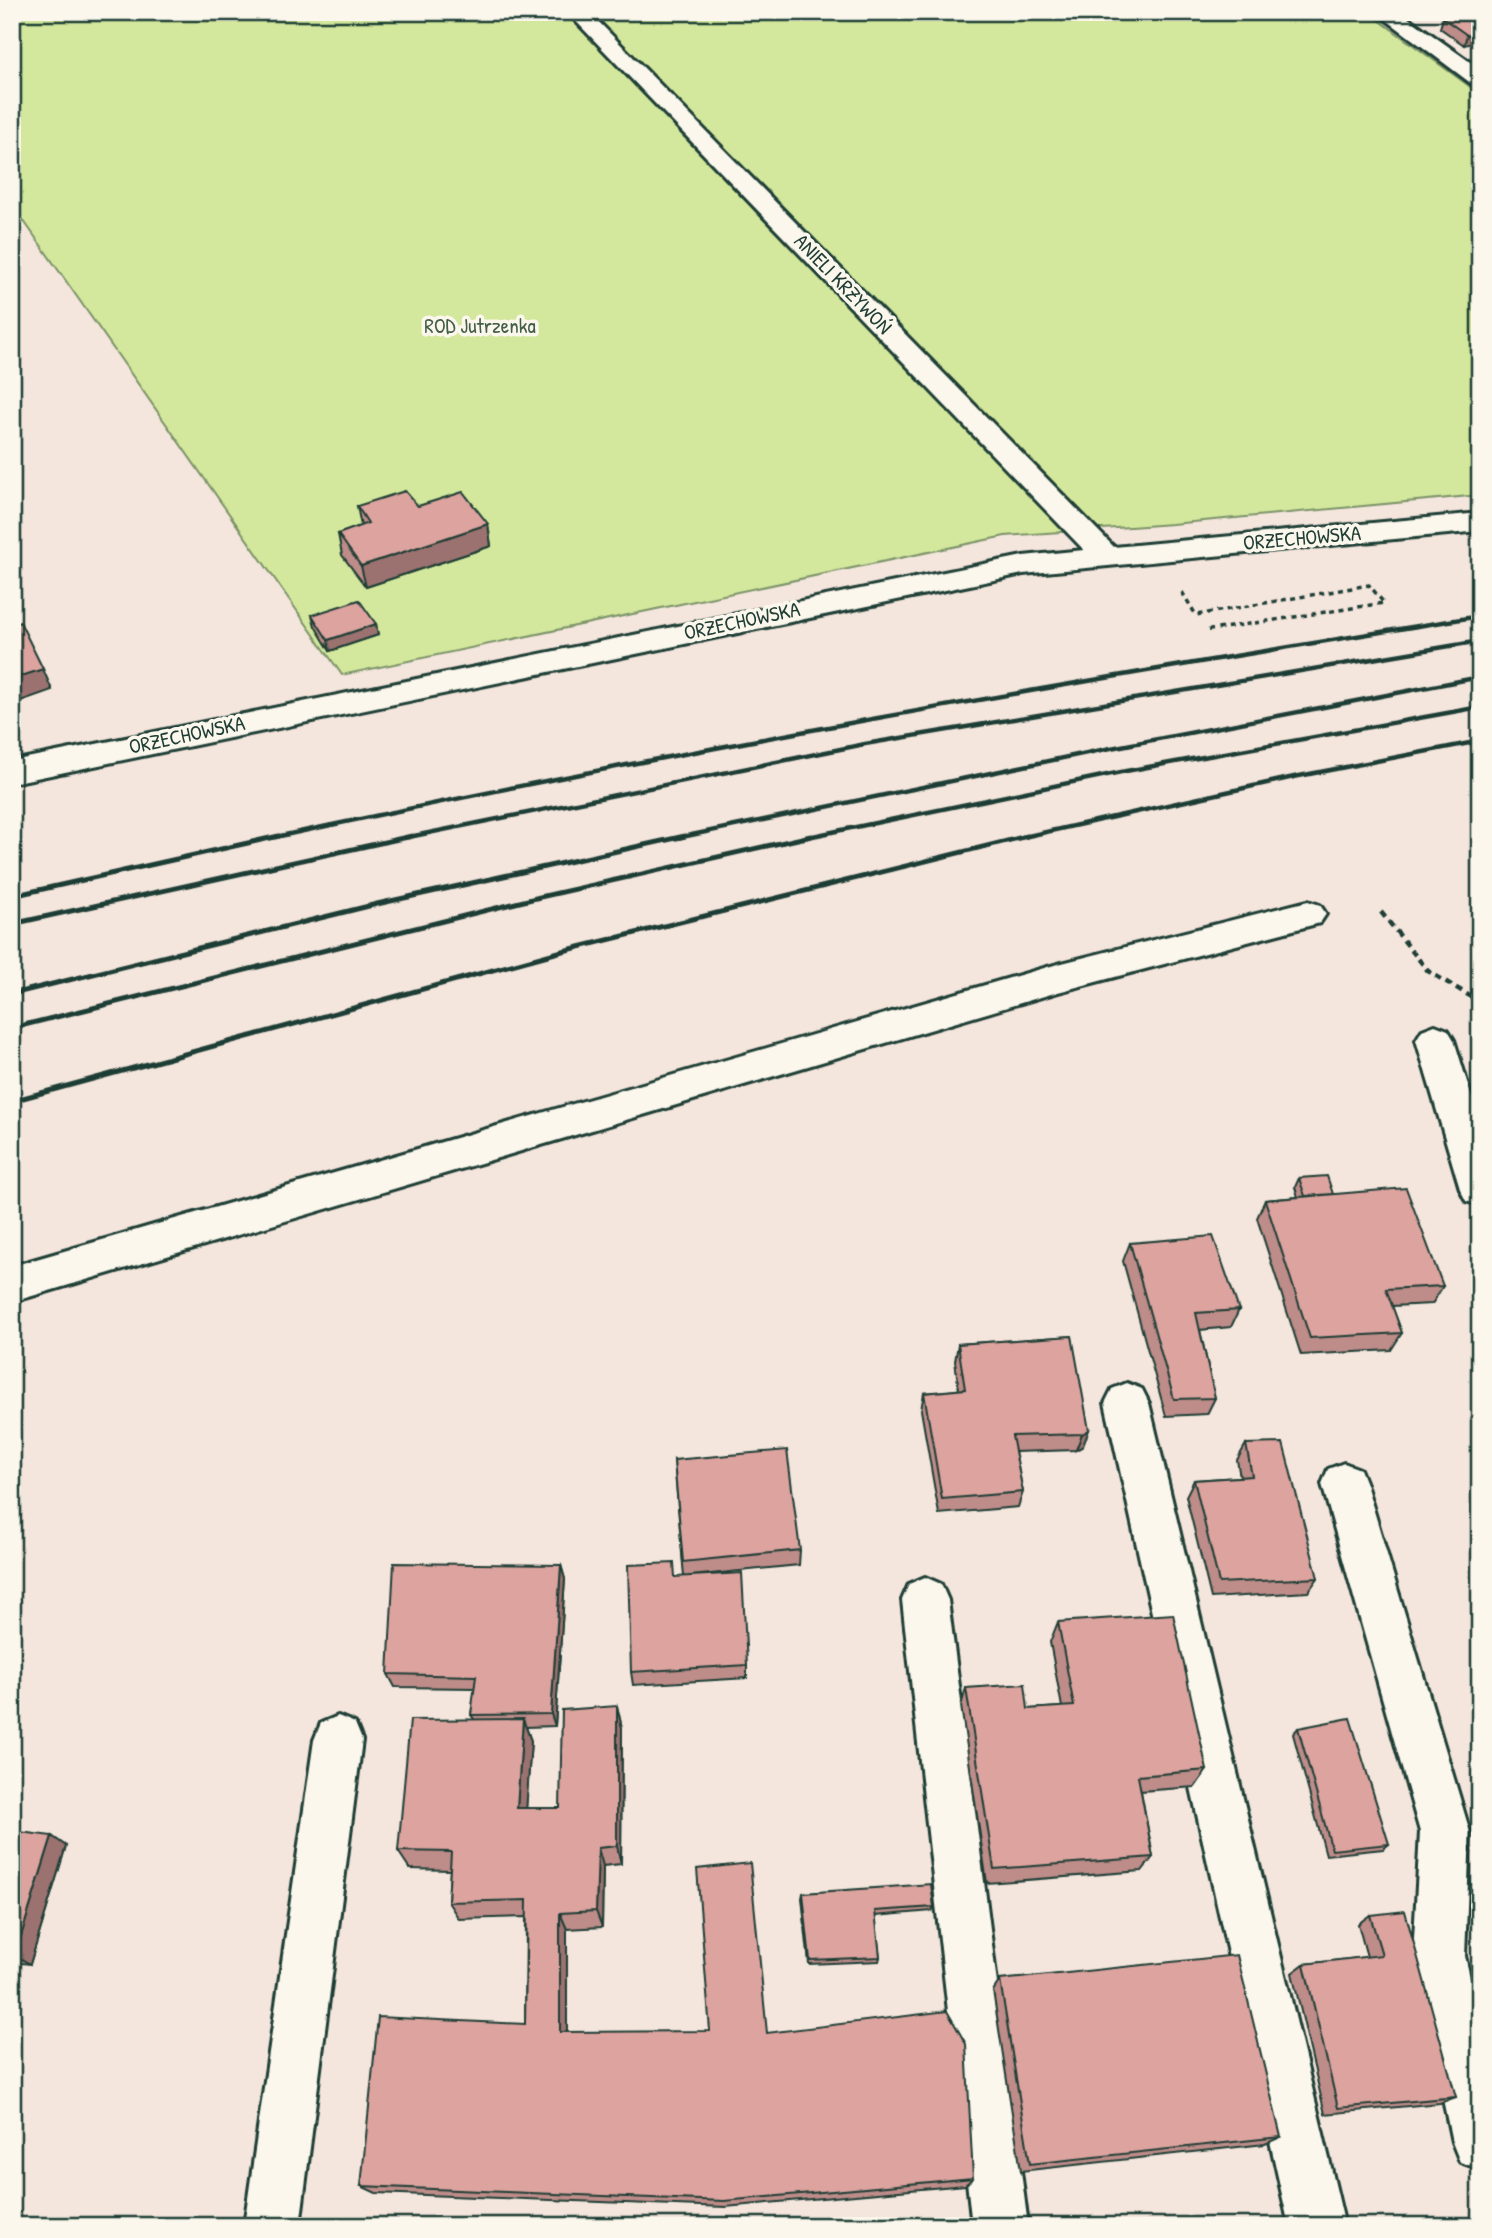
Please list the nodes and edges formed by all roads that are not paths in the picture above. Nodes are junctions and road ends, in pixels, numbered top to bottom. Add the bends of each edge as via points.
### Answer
1 (577, 12) edge
2 (1386, 12) edge
3 (1480, 79) edge
4 (1480, 522) edge
5 (1107, 557) junction
6 (12, 772) edge
7 (1308, 914) dead end
8 (1435, 1040) dead end
9 (1480, 1189) edge
10 (12, 1284) edge
11 (1127, 1403) dead end
12 (1344, 1484) dead end
13 (925, 1600) dead end
14 (338, 1740) dead end
15 (1480, 2142) edge
16 (272, 2226) edge
17 (1000, 2226) edge
18 (1317, 2226) edge

1 - 5 street, ANIELI KRZYWOŃ
2 - 3 street
4 - 5 street, ORZECHOWSKA
5 - 6 street, ORZECHOWSKA via 1023,565 889,590
7 - 10 street via 1058,978
8 - 9 street
11 - 18 street
12 - 15 street via 1445,1832 1439,1956
13 - 17 street
14 - 16 street

